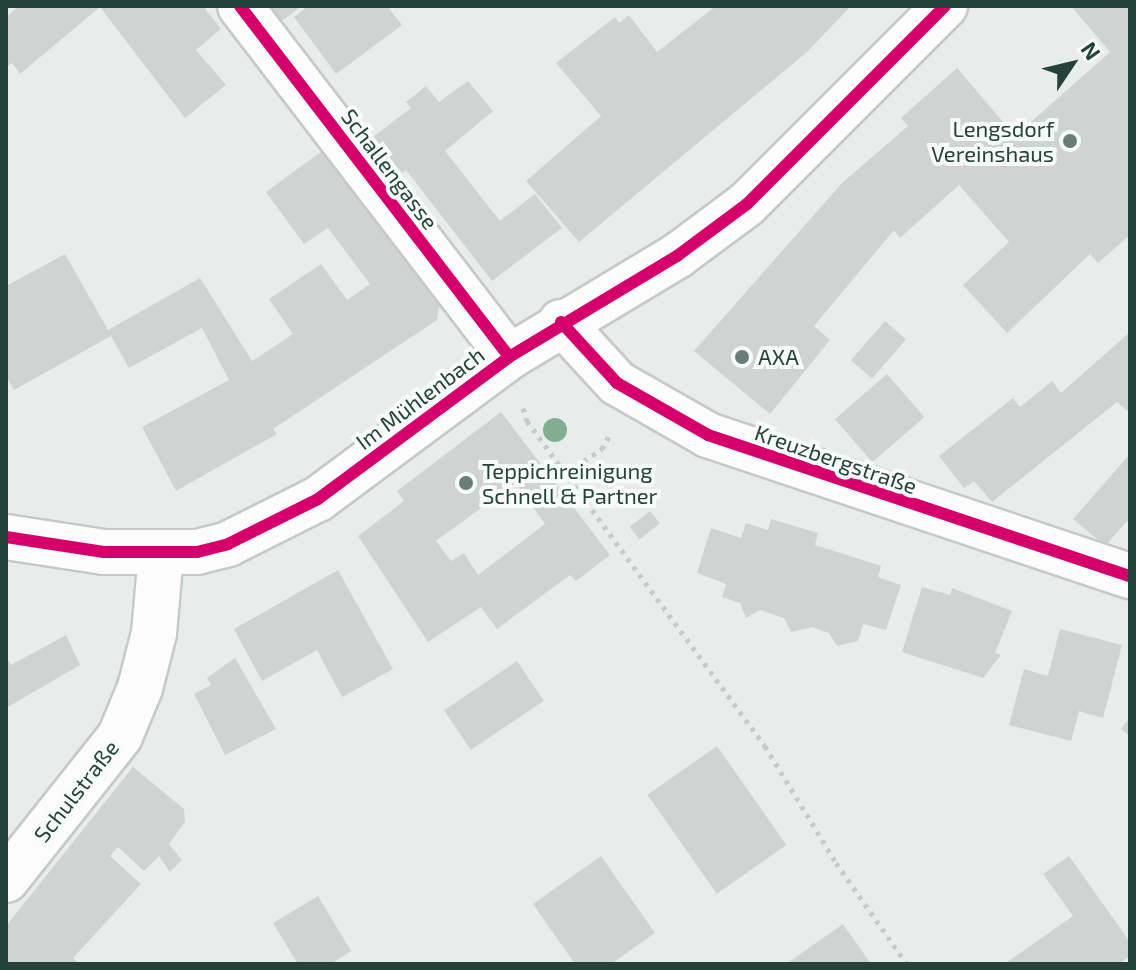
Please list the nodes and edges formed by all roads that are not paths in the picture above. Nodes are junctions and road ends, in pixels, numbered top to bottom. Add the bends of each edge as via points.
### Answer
1 (240, 6) edge
2 (945, 6) edge
3 (561, 322) junction
4 (509, 357) junction
5 (6, 537) edge
6 (161, 554) junction
7 (1130, 576) edge
8 (6, 880) edge

1 - 4 street, Schallengasse
2 - 3 street, Im Mühlenbach via 747,204 677,256
3 - 4 street, Im Mühlenbach
3 - 7 street, Kreuzbergstraße via 617,383 708,435
4 - 6 street, Im Mühlenbach via 318,499 228,544
5 - 6 street, Im Mühlenbach via 64,549
6 - 8 street, Schulstraße via 154,633 120,736

